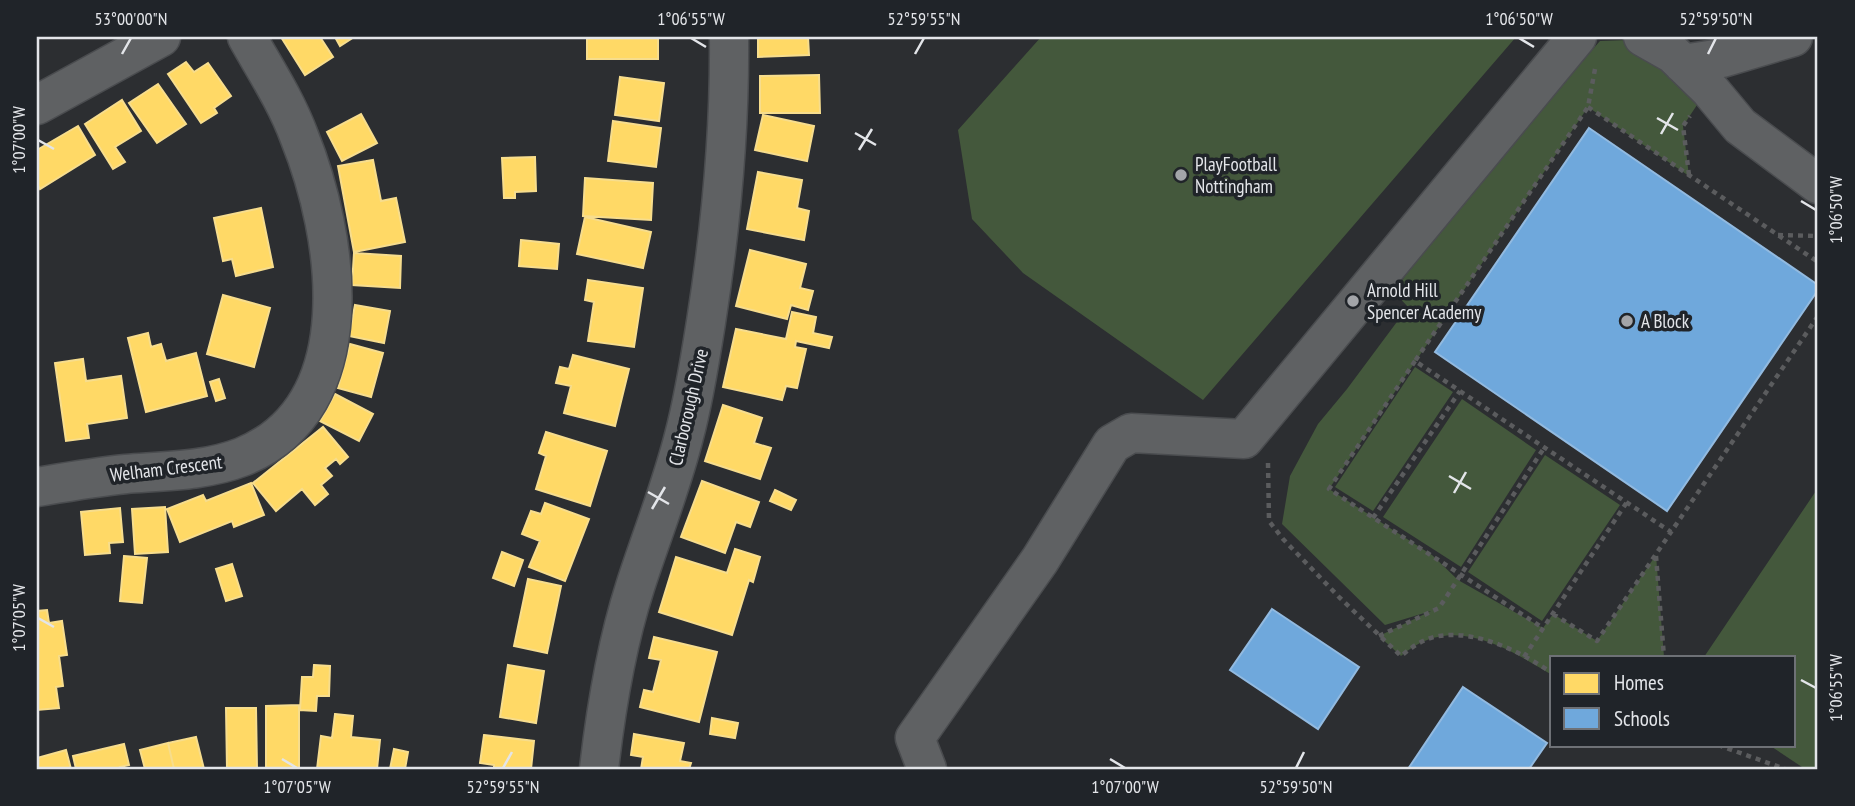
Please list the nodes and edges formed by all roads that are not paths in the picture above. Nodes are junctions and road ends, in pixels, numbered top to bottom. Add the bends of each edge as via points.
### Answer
1 (161, 37) edge
2 (247, 37) edge
3 (729, 37) edge
4 (1643, 37) edge
5 (1793, 37) edge
6 (1586, 52) edge
7 (1684, 64) junction
8 (37, 105) edge
9 (1818, 184) edge
10 (37, 487) edge
11 (599, 769) edge
12 (927, 769) edge

1 - 8 street
2 - 10 street, Welham Crescent via 299,134 330,245 331,314 326,355 314,393 296,419 271,442 224,463
3 - 11 street, Clarborough Drive via 724,180 699,364 681,445 620,642
4 - 7 street
5 - 7 street
6 - 12 street via 1244,439 1131,433 1112,444 1040,561 915,738
7 - 9 street via 1740,126

